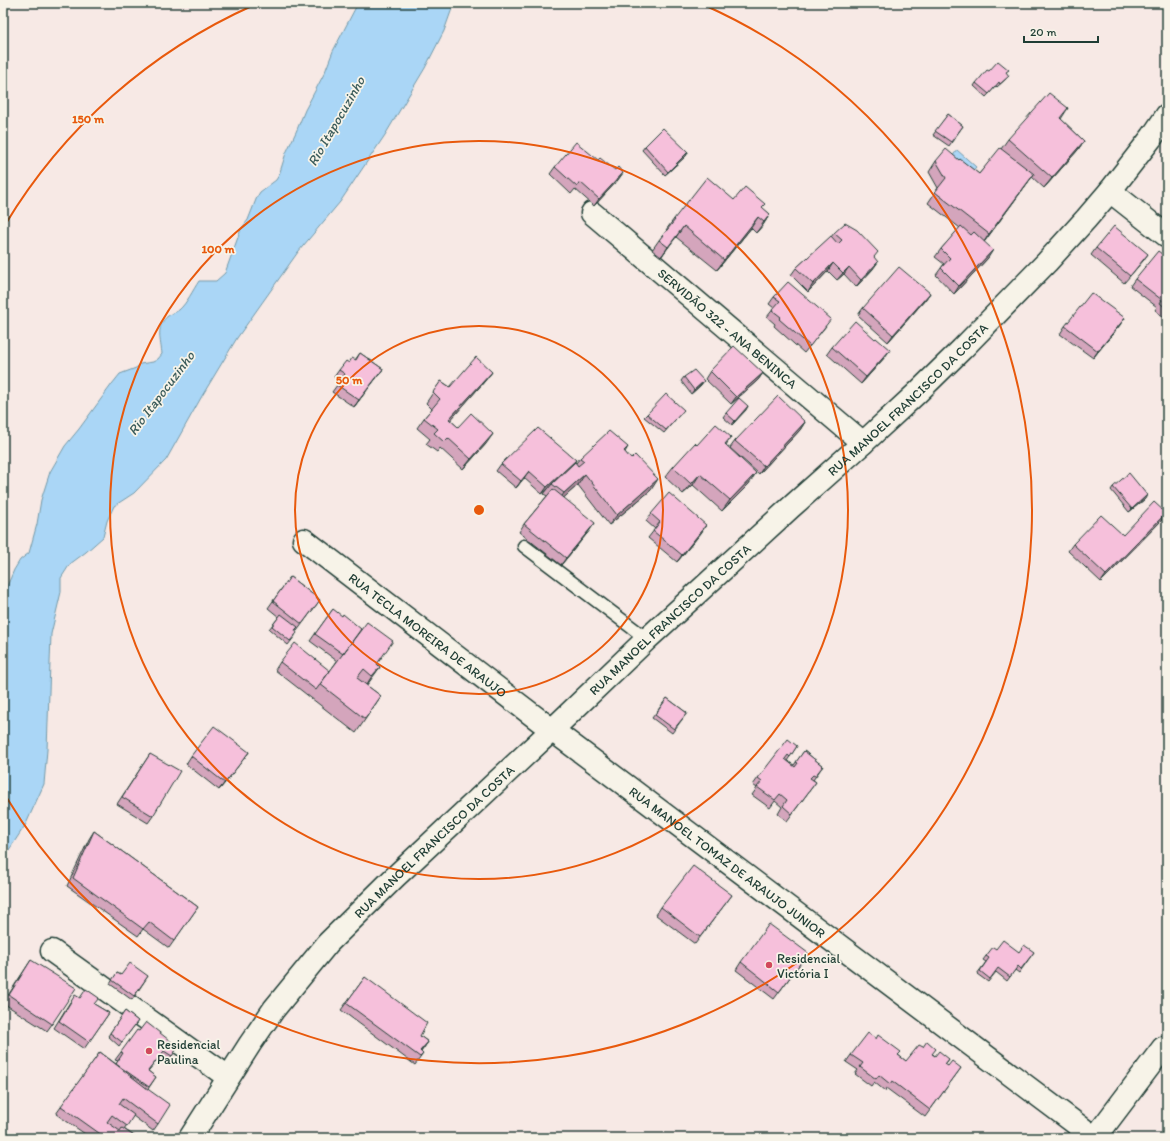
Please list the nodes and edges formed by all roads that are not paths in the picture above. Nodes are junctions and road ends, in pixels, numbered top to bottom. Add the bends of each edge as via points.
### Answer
1 (1167, 115) edge
2 (1114, 186) junction
3 (592, 214) dead end
4 (1167, 218) edge
5 (1167, 236) edge
6 (863, 443) junction
7 (304, 540) dead end
8 (524, 546) dead end
9 (646, 639) junction
10 (552, 730) junction
11 (52, 951) dead end
12 (1163, 1048) dead end
13 (228, 1077) junction
14 (190, 1138) edge
15 (1095, 1138) edge

1 - 2 street, RUA MANOEL FRANCISCO DA COSTA
2 - 4 street
2 - 5 street
2 - 6 street, RUA MANOEL FRANCISCO DA COSTA via 1007,304
3 - 6 street, SERVIDÃO 322 - ANA BENINCA
6 - 9 street, RUA MANOEL FRANCISCO DA COSTA
7 - 10 street, RUA TECLA MOREIRA DE ARAUJO
8 - 9 lane
9 - 10 street, RUA MANOEL FRANCISCO DA COSTA
10 - 13 street, RUA MANOEL FRANCISCO DA COSTA via 328,943 274,1009
10 - 15 street, RUA MANOEL TOMAZ DE ARAUJO JUNIOR
11 - 13 street
12 - 15 street
13 - 14 street, RUA MANOEL FRANCISCO DA COSTA

